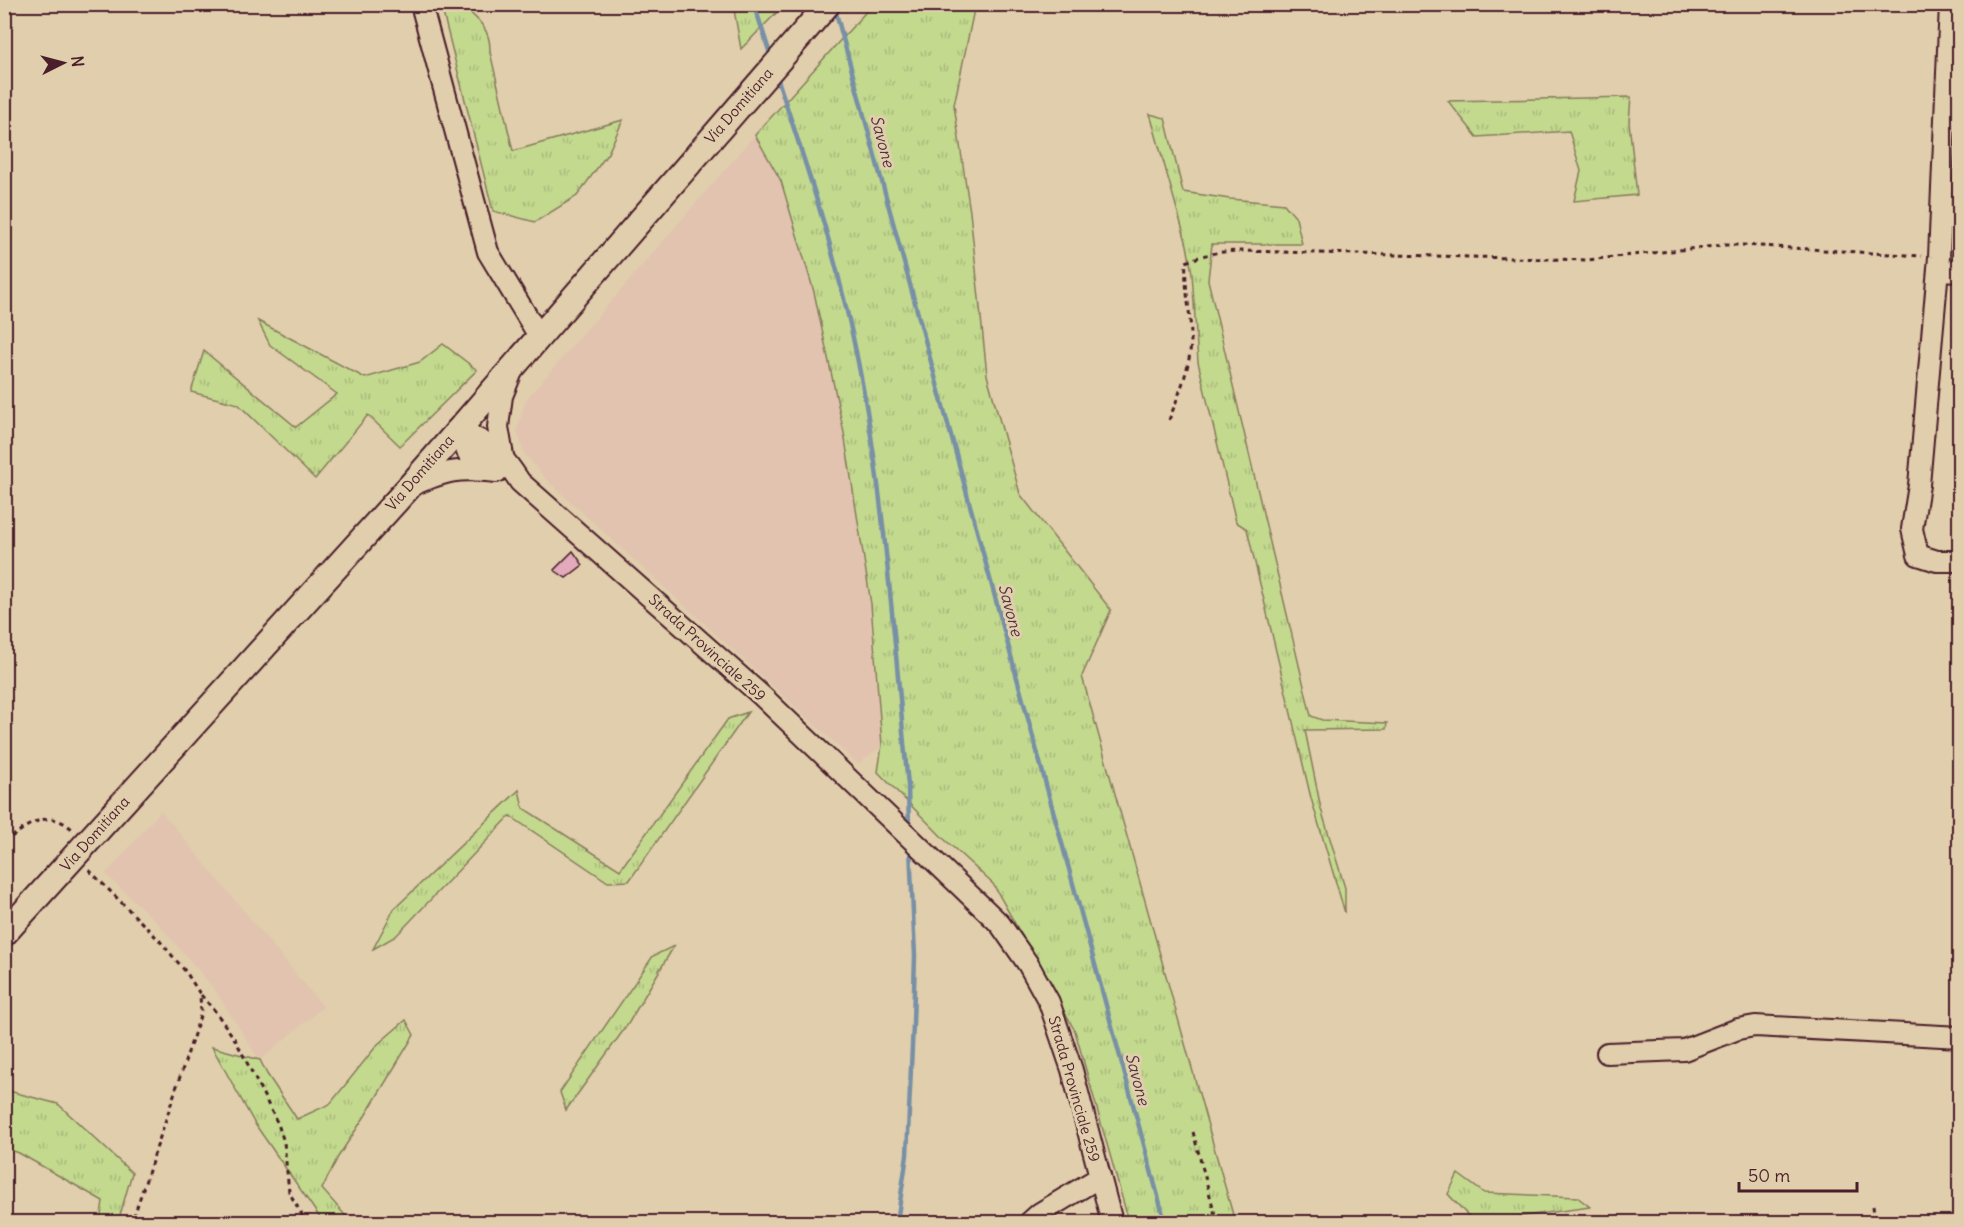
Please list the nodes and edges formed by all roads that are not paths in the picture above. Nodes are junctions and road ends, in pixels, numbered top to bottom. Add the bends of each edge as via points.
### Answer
1 (422, 4) edge
2 (828, 4) edge
3 (1950, 4) edge
4 (1938, 263) junction
5 (1959, 271) edge
6 (539, 336) junction
7 (516, 363) junction
8 (456, 430) junction
9 (500, 464) junction
10 (409, 487) junction
11 (1959, 561) edge
12 (4, 934) edge
13 (1959, 1038) edge
14 (1607, 1053) dead end
15 (1100, 1177) junction
16 (1030, 1222) edge
17 (1112, 1222) edge

1 - 6 street via 488,252
2 - 6 main road, Via Domitiana
3 - 4 street
4 - 5 street
4 - 11 street via 1912,529 1918,555 1937,561
6 - 7 main road, Via Domitiana
7 - 8 main road, Via Domitiana
7 - 9 street, Strada Provinciale 259 via 502,396 498,427
8 - 9 street, Strada Provinciale 259 via 479,438
8 - 10 main road, Via Domitiana
9 - 10 street via 438,474
9 - 15 street, Strada Provinciale 259 via 762,696 1000,924 1049,1002 1072,1070
10 - 12 main road, Via Domitiana
13 - 14 street via 1755,1026 1684,1050
15 - 16 street
15 - 17 street, Strada Provinciale 259

